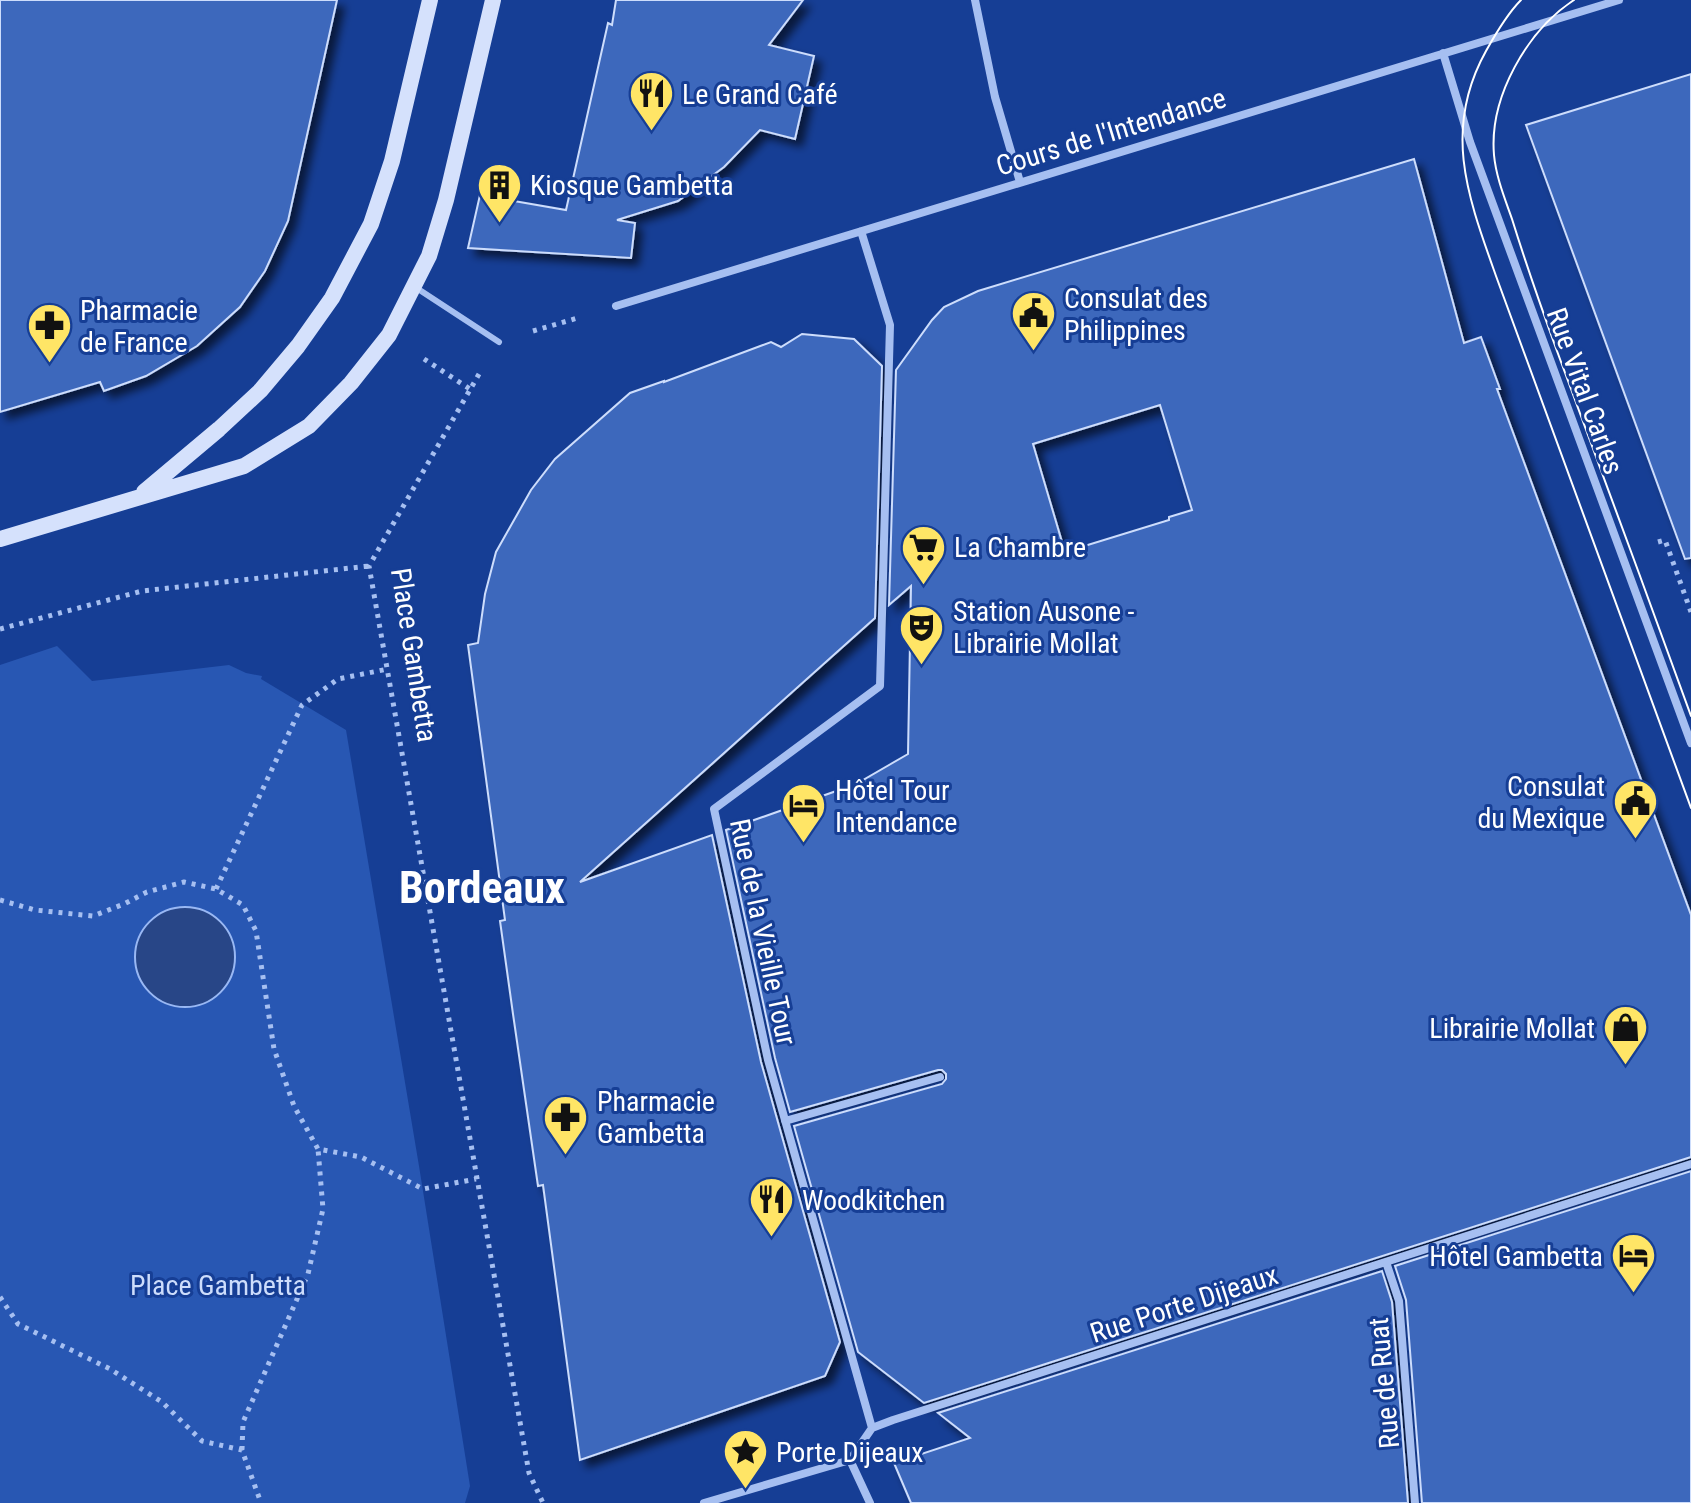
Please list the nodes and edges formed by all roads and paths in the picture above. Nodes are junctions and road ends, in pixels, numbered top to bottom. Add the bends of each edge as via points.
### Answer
1 (430, 0) edge
2 (493, 0) edge
3 (975, 0) edge
4 (1619, 0) edge
5 (1443, 53) junction
6 (1020, 182) junction
7 (861, 231) junction
8 (415, 287) junction
9 (616, 306) joint
10 (499, 342) junction
11 (417, 355) dead end
12 (470, 389) junction
13 (140, 496) junction
14 (0, 539) edge
15 (369, 566) junction
16 (0, 629) edge
17 (388, 669) junction
18 (1691, 743) edge
19 (216, 889) junction
20 (0, 900) edge
21 (940, 1077) dead end
22 (785, 1121) junction
23 (318, 1149) junction
24 (1691, 1164) edge
25 (476, 1179) junction
26 (1386, 1262) junction
27 (0, 1297) edge
28 (872, 1428) junction
29 (242, 1450) junction
30 (850, 1460) junction
31 (261, 1503) edge
32 (543, 1503) edge
33 (704, 1503) edge
34 (870, 1503) edge
35 (1415, 1503) edge

1 - 13 main road via 392,161 371,224 332,298 260,391
2 - 8 main road via 449,184
3 - 6 street
4 - 5 street, Cours de l'Intendance
5 - 6 street, Cours de l'Intendance
5 - 18 street, Rue Vital Carles via 1470,142
6 - 7 street, Cours de l'Intendance
7 - 9 street, Cours de l'Intendance
7 - 22 street, Rue de la Vieille Tour via 890,325 880,686 714,809
8 - 10 lane
8 - 13 main road via 389,335 309,426 244,466
9 - 10 path
10 - 12 path, Place Gambetta
11 - 12 path
12 - 15 path, Place Gambetta
13 - 14 main road
15 - 16 path via 142,591
15 - 17 path, Place Gambetta
17 - 19 path via 338,679 302,705
17 - 25 path, Place Gambetta
19 - 20 path via 184,882 93,916
19 - 23 path via 243,905 256,931 274,1049 294,1106
21 - 22 street
22 - 28 street, Rue de la Vieille Tour
23 - 25 path via 361,1157 423,1189
23 - 29 path via 323,1209 308,1274 243,1422
24 - 26 street, Rue Porte Dijeaux
25 - 32 path, Place Gambetta via 529,1473
26 - 28 street, Rue Porte Dijeaux
26 - 35 street, Rue de Ruat via 1399,1301
27 - 29 path via 18,1324 110,1369 162,1402 202,1441
28 - 30 street
29 - 31 path
30 - 33 street
30 - 34 street

